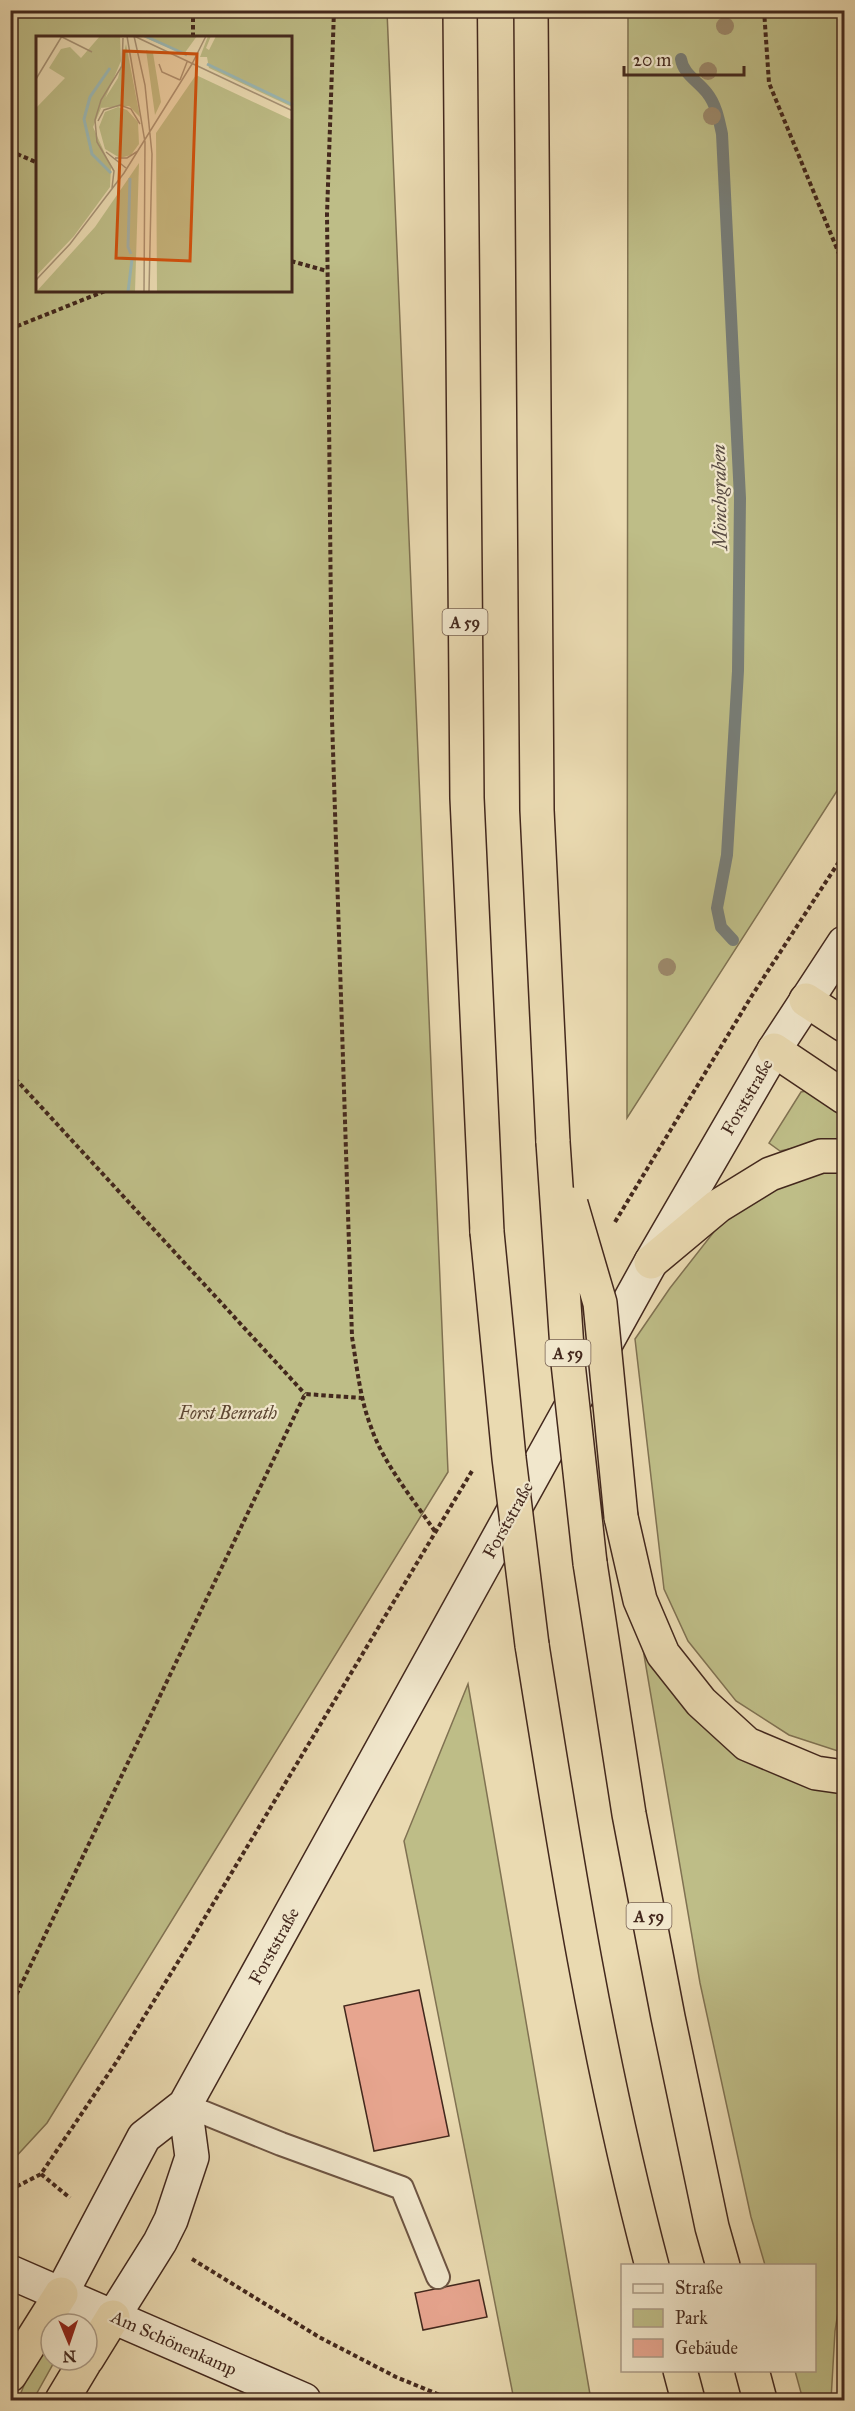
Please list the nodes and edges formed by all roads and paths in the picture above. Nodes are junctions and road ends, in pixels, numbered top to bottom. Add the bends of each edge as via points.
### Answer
1 (193, 10) edge
2 (334, 10) edge
3 (460, 10) edge
4 (531, 10) edge
5 (764, 10) edge
6 (193, 36) edge
7 (10, 152) edge
8 (36, 162) edge
9 (292, 261) edge
10 (844, 266) edge
11 (327, 271) junction
12 (102, 292) edge
13 (10, 329) edge
14 (844, 854) edge
15 (844, 943) edge
16 (806, 1000) junction
17 (844, 1025) edge
18 (774, 1050) junction
19 (10, 1073) edge
20 (844, 1098) edge
21 (553, 1142) junction
22 (844, 1156) edge
23 (615, 1223) dead end
24 (651, 1262) junction
25 (305, 1394) junction
26 (362, 1398) junction
27 (477, 1461) dead end
28 (436, 1533) junction
29 (844, 1777) edge
30 (10, 2008) edge
31 (185, 2105) junction
32 (41, 2174) junction
33 (10, 2190) edge
34 (69, 2197) dead end
35 (187, 2256) dead end
36 (652, 2264) edge
37 (723, 2264) edge
38 (10, 2272) edge
39 (438, 2277) dead end
40 (60, 2294) junction
41 (113, 2316) junction
42 (99, 2340) edge
43 (80, 2372) edge
44 (681, 2372) edge
45 (753, 2372) edge
46 (10, 2375) edge
47 (62, 2400) edge
48 (304, 2400) edge
49 (452, 2400) edge
50 (688, 2400) edge
51 (760, 2400) edge

1 - 6 path
2 - 11 path
3 - 36 highway, A 59, bridge via 467,798 487,1232 532,1645 567,1868 597,2025
4 - 21 highway, A 59 via 537,810
5 - 10 path via 769,83
7 - 8 path
9 - 11 path
11 - 26 path via 332,719 351,1337
12 - 13 path
14 - 23 path via 745,1007
15 - 16 main road, Forststraße
16 - 17 highway
16 - 18 main road, Forststraße
18 - 20 highway
18 - 24 main road, Forststraße
19 - 25 path
21 - 29 highway, bridge via 600,1303 621,1517 640,1600 663,1654 701,1702 747,1744 816,1773
21 - 37 highway, A 59, bridge via 568,1363 590,1563 629,1814 673,2041
22 - 24 highway via 821,1156 770,1174 718,1206
24 - 31 main road, Forststraße
25 - 26 path
25 - 30 path
26 - 28 path via 371,1429 387,1460
27 - 28 path
28 - 32 path via 117,2061
31 - 39 lane via 402,2188
31 - 40 main road, Forststraße via 144,2137
31 - 41 main road via 192,2157 171,2220
32 - 33 path
32 - 34 path
35 - 49 path via 319,2337 396,2377
38 - 40 main road, Am Schönenkamp
40 - 41 main road, Am Schönenkamp
40 - 46 highway
41 - 42 highway
41 - 48 main road, Am Schönenkamp
43 - 47 highway
44 - 50 highway
45 - 51 highway

